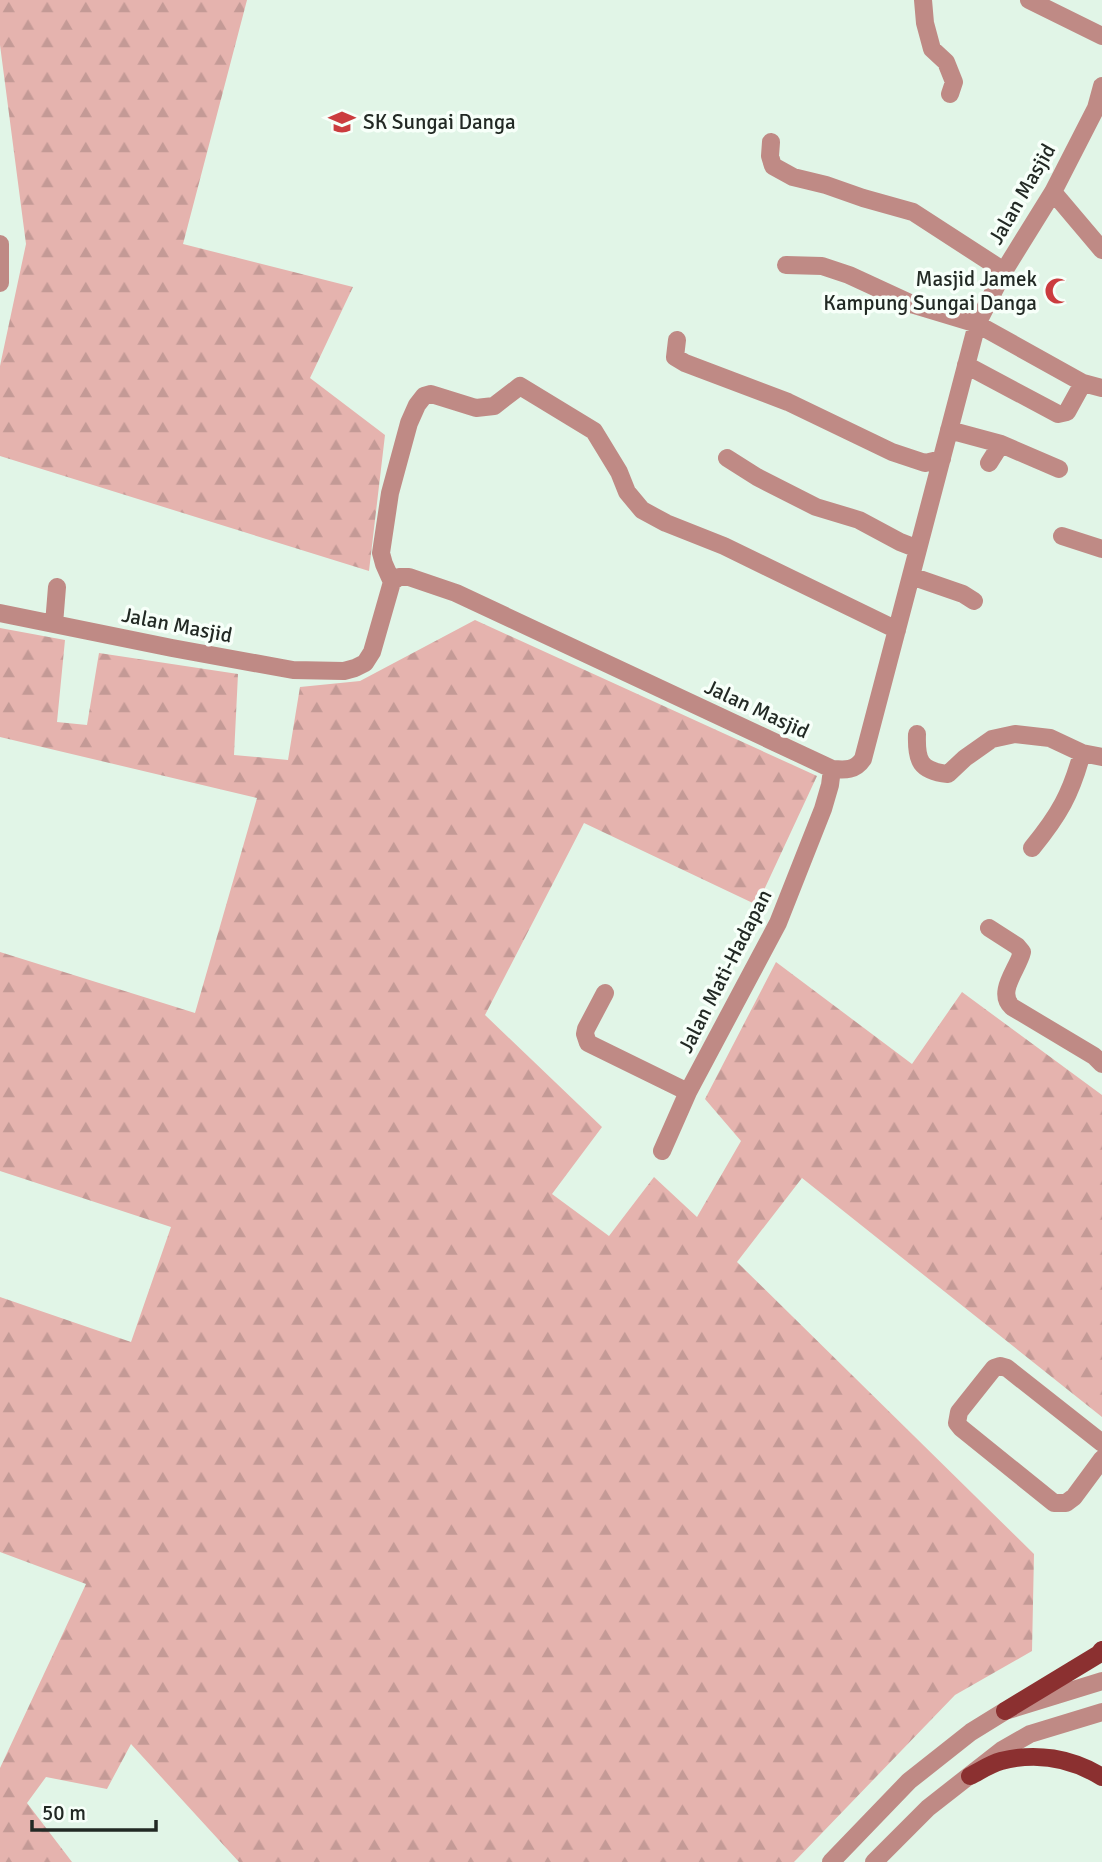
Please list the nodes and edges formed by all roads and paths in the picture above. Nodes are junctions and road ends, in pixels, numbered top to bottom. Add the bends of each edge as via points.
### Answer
1 (923, 0) edge
2 (1029, 0) edge
3 (1102, 36) edge
4 (1102, 86) edge
5 (950, 94) dead end
6 (771, 142) dead end
7 (1053, 192) junction
8 (0, 244) edge
9 (1102, 250) edge
10 (0, 254) edge
11 (786, 265) dead end
12 (1004, 271) junction
13 (0, 281) edge
14 (977, 324) junction
15 (677, 340) dead end
16 (966, 365) junction
17 (1083, 383) junction
18 (1102, 388) edge
19 (949, 429) junction
20 (1001, 444) junction
21 (727, 458) dead end
22 (942, 458) junction
23 (989, 463) dead end
24 (1059, 469) dead end
25 (1062, 536) dead end
26 (918, 549) junction
27 (1102, 549) edge
28 (911, 576) junction
29 (393, 582) junction
30 (57, 587) dead end
31 (974, 601) dead end
32 (0, 613) edge
33 (54, 624) junction
34 (897, 630) junction
35 (916, 734) dead end
36 (1082, 752) junction
37 (1102, 757) edge
38 (832, 769) junction
39 (1032, 848) dead end
40 (989, 929) dead end
41 (605, 993) dead end
42 (1102, 1064) edge
43 (688, 1092) junction
44 (662, 1151) dead end
45 (1102, 1443) edge
46 (1102, 1459) edge
47 (1102, 1650) edge
48 (1102, 1681) edge
49 (1006, 1711) junction
50 (1102, 1712) edge
51 (970, 1776) junction
52 (1102, 1777) edge
53 (831, 1862) edge
54 (874, 1862) edge

1 - 5 street via 932,49 946,62 954,82
2 - 3 street
4 - 7 street, Jalan Masjid via 1096,108
6 - 12 street via 773,166 793,177 913,212
7 - 9 street
7 - 12 street, Jalan Masjid
8 - 10 street
10 - 13 street
11 - 14 street via 822,266 914,305
12 - 14 street, Jalan Masjid
14 - 16 street, Jalan Masjid
14 - 17 street
15 - 22 street via 675,357 685,363 788,402 892,452 925,463
16 - 17 street via 1058,414 1067,412
16 - 19 street, Jalan Masjid
17 - 18 street
19 - 20 street
19 - 22 street, Jalan Masjid
20 - 23 street
20 - 24 street
21 - 26 street via 816,507 859,520
22 - 26 street, Jalan Masjid
25 - 27 street
26 - 28 street, Jalan Masjid
28 - 31 street
28 - 34 street, Jalan Masjid
29 - 33 street, Jalan Masjid via 372,652 365,663 344,671 293,670
29 - 34 street via 381,552 383,535 398,462 417,405 430,394 476,408 494,406 520,386 594,431 642,510
29 - 38 street, Jalan Masjid via 409,577 456,593
30 - 33 street
32 - 33 street, Jalan Masjid
34 - 38 street, Jalan Masjid via 863,759 851,769
35 - 36 street via 922,766 948,774 992,738 1015,734 1050,737
36 - 37 street
36 - 39 street via 1064,804
38 - 43 street, Jalan Mati-Hadapan via 822,809 778,923
40 - 42 street via 1022,951 1005,992 1007,1003
41 - 43 street via 586,1029 588,1043
43 - 44 street, Jalan Mati-Hadapan
45 - 46 street via 1000,1366 959,1412 957,1423 1054,1503 1074,1497
47 - 49 main road
48 - 49 street
49 - 53 street via 909,1781
50 - 51 street via 1030,1734
51 - 52 main road via 999,1762 1035,1757 1059,1758
51 - 54 street via 928,1808

